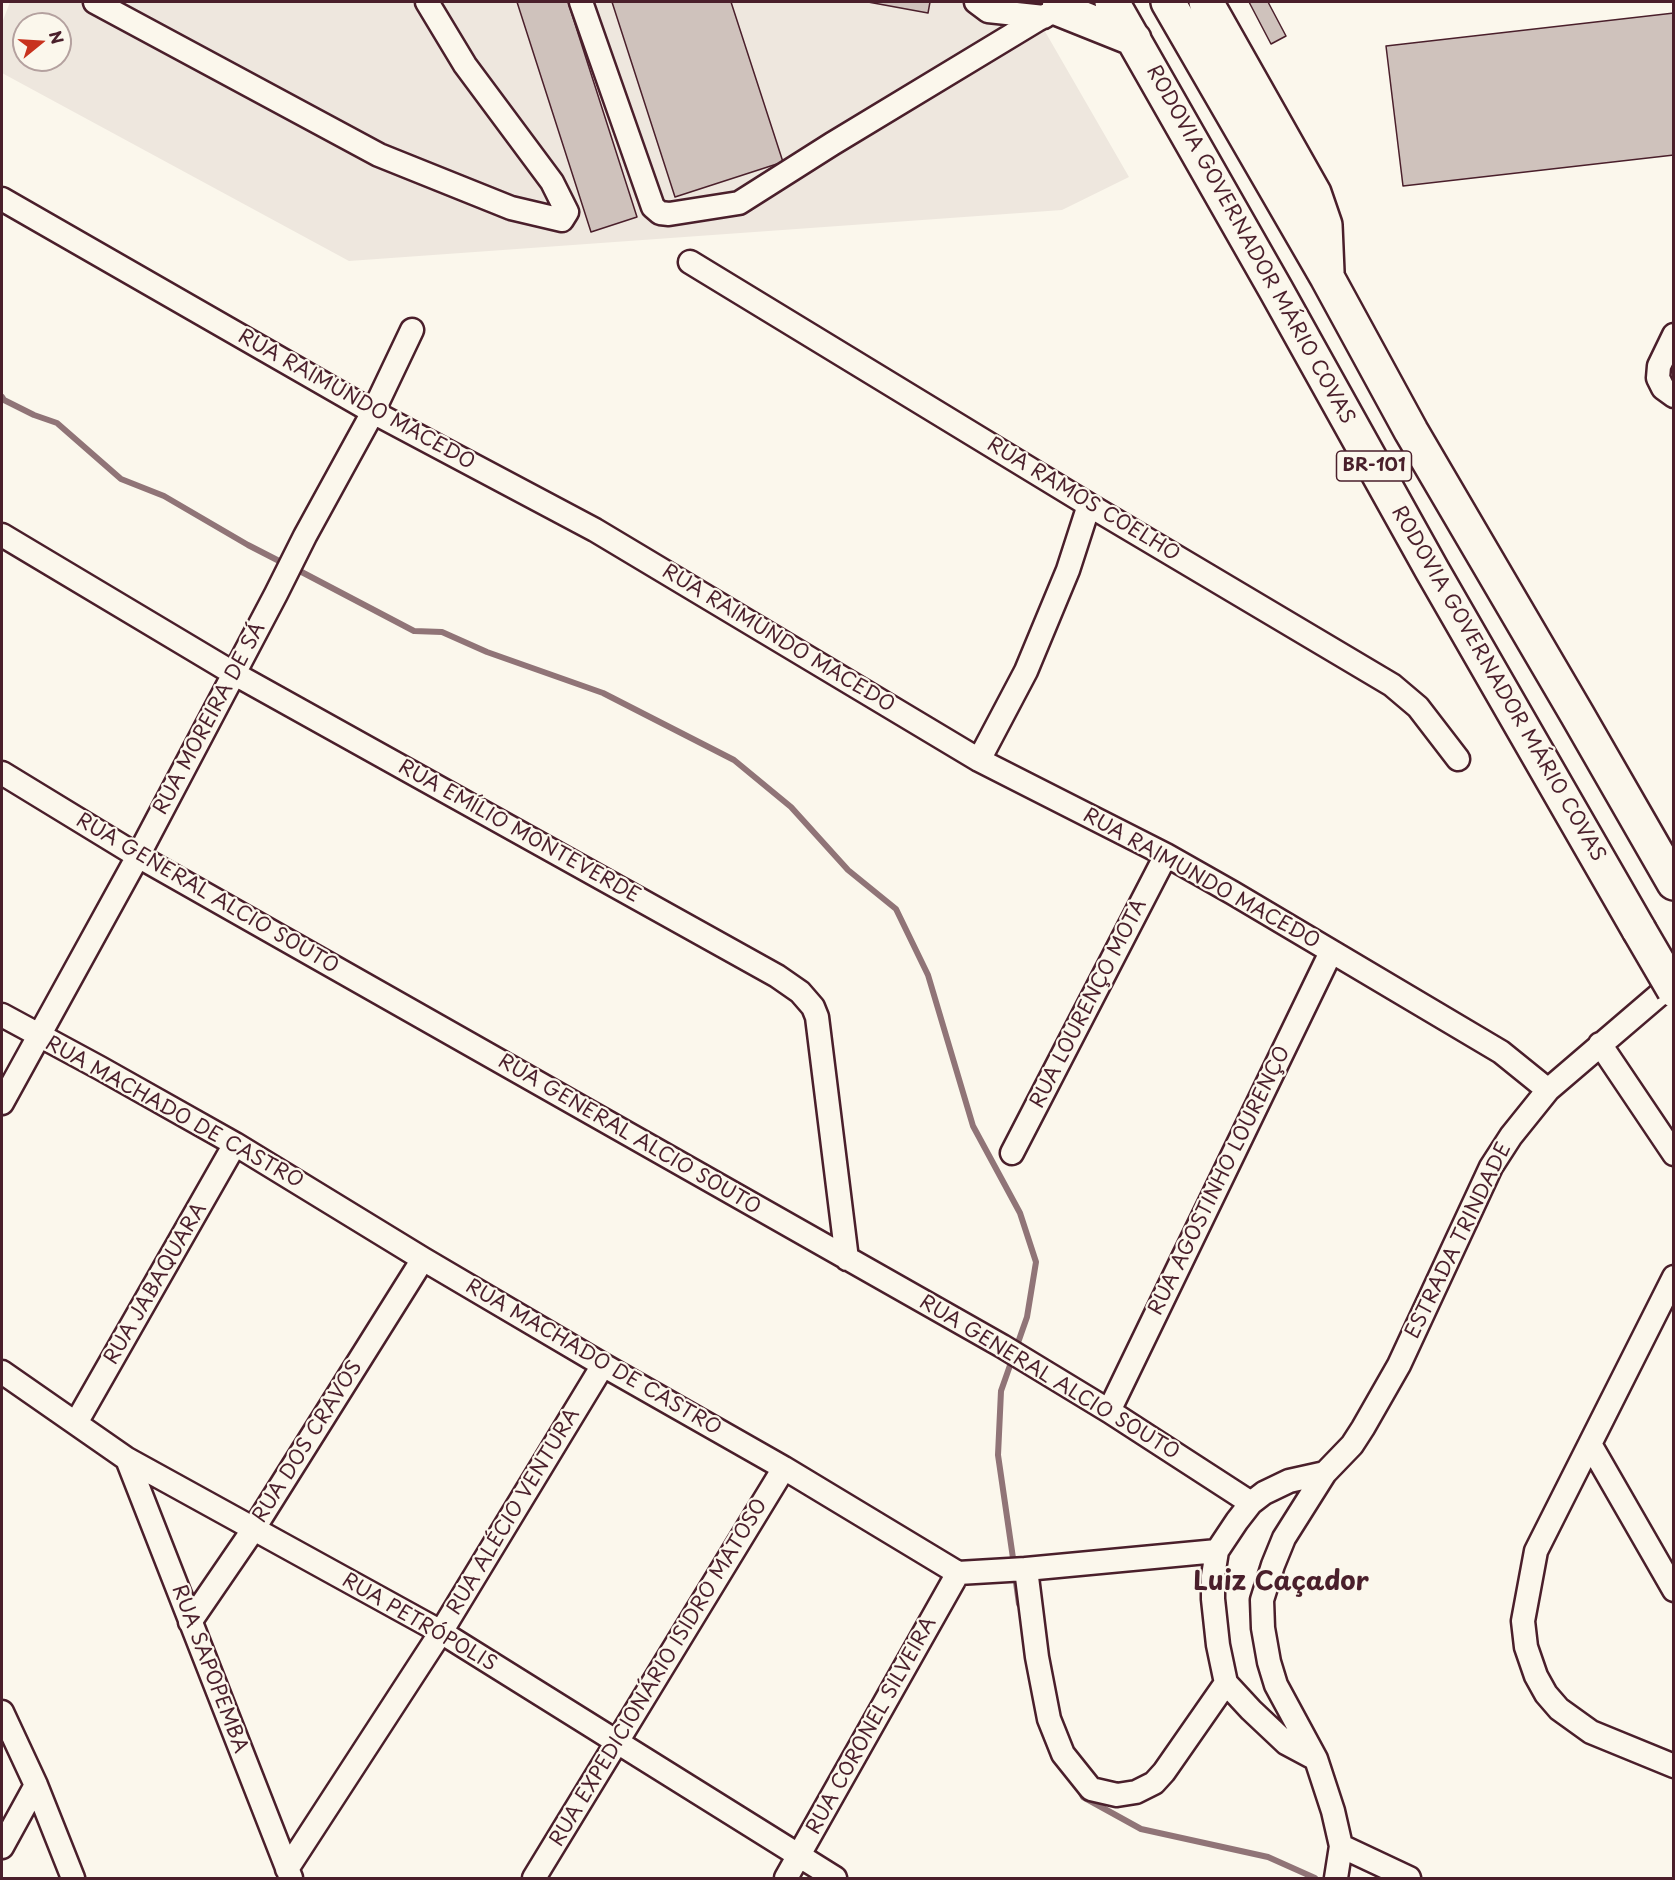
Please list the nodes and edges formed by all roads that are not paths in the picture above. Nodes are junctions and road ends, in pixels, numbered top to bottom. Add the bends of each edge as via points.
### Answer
1 (95, 2) edge
2 (427, 2) edge
3 (581, 2) edge
4 (976, 2) edge
5 (1112, 2) edge
6 (1168, 2) edge
7 (1206, 2) edge
8 (1050, 7) edge
9 (1134, 39) junction
10 (2, 199) edge
11 (690, 262) dead end
12 (1327, 277) junction
13 (412, 330) dead end
14 (1674, 335) edge
15 (1674, 396) edge
16 (373, 412) junction
17 (1089, 505) junction
18 (2, 535) edge
19 (233, 673) junction
20 (1458, 759) dead end
21 (979, 760) junction
22 (2, 773) edge
23 (1166, 855) junction
24 (138, 856) junction
25 (1670, 878) edge
26 (1331, 952) junction
27 (1674, 982) edge
28 (1674, 990) edge
29 (2, 1015) edge
30 (39, 1036) junction
31 (1600, 1044) junction
32 (1548, 1090) junction
33 (2, 1103) edge
34 (235, 1144) junction
35 (1012, 1153) dead end
36 (1674, 1154) edge
37 (423, 1258) junction
38 (847, 1259) junction
39 (1674, 1277) edge
40 (603, 1365) junction
41 (2, 1372) edge
42 (1109, 1411) junction
43 (76, 1423) junction
44 (1590, 1444) junction
45 (127, 1460) junction
46 (784, 1468) junction
47 (1325, 1473) junction
48 (1251, 1503) junction
49 (253, 1530) junction
50 (1217, 1551) junction
51 (1017, 1570) junction
52 (958, 1574) junction
53 (1674, 1590) edge
54 (190, 1622) junction
55 (441, 1632) junction
56 (1226, 1683) junction
57 (2, 1712) edge
58 (616, 1742) junction
59 (1316, 1759) junction
60 (1674, 1766) edge
61 (36, 1785) junction
62 (1341, 1846) junction
63 (2, 1847) edge
64 (799, 1857) junction
65 (289, 1874) edge
66 (1337, 1877) edge
67 (73, 1878) edge
68 (534, 1878) edge
69 (786, 1878) edge
70 (835, 1878) edge
71 (1409, 1878) edge

1 - 2 street via 379,155 511,208 562,220 567,212 552,182 465,65
3 - 8 street via 653,207 669,214 739,203
4 - 8 street via 988,11
5 - 9 highway, RODOVIA GOVERNADOR MÁRIO COVAS / BR-101
6 - 12 highway, BR-101
7 - 12 highway via 1314,193 1325,225
8 - 9 highway
9 - 28 highway, RODOVIA GOVERNADOR MÁRIO COVAS / BR-101, bridge via 1432,570
10 - 16 street, RUA RAIMUNDO MACEDO
11 - 17 street, RUA RAMOS COELHO
12 - 25 highway, BR-101 via 1417,441
13 - 16 street, RUA MOREIRA DE SÁ
14 - 15 street via 1659,366 1658,378
16 - 19 street, RUA MOREIRA DE SÁ
16 - 21 street, RUA RAIMUNDO MACEDO via 596,530
17 - 20 street, RUA RAMOS COELHO via 1392,685 1418,707
17 - 21 street via 1068,570 1026,671
18 - 19 street, RUA EMÍLIO MONTEVERDE
19 - 24 street, RUA MOREIRA DE SÁ
19 - 38 street, RUA EMÍLIO MONTEVERDE via 800,992 817,1017
21 - 23 street, RUA RAIMUNDO MACEDO
22 - 24 street, RUA GENERAL ALCIO SOUTO
23 - 26 street, RUA RAIMUNDO MACEDO
23 - 35 street, RUA LOURENÇO MOTA
24 - 30 street, RUA MOREIRA DE SÁ
24 - 38 street, RUA GENERAL ALCIO SOUTO
26 - 32 street, RUA RAIMUNDO MACEDO via 1501,1052
26 - 42 street, RUA AGOSTINHO LOURENÇO
27 - 31 street, ESTRADA TRINDADE
29 - 30 street, RUA MACHADO DE CASTRO
30 - 33 street, RUA MOREIRA DE SÁ
30 - 34 street, RUA MACHADO DE CASTRO
31 - 32 street, ESTRADA TRINDADE
31 - 36 street
32 - 47 street, ESTRADA TRINDADE via 1491,1167 1399,1365 1364,1428
34 - 37 street, RUA MACHADO DE CASTRO
34 - 43 street, RUA JABAQUARA
37 - 40 street, RUA MACHADO DE CASTRO
37 - 49 street, RUA DOS CRAVOS
38 - 42 street, RUA GENERAL ALCIO SOUTO
39 - 44 street
40 - 46 street, RUA MACHADO DE CASTRO
40 - 55 street, RUA ALÉCIO VENTURA
41 - 43 street, RUA PETRÓPOLIS
42 - 48 street, RUA GENERAL ALCIO SOUTO
43 - 45 street, RUA PETRÓPOLIS
44 - 53 street
44 - 60 street via 1536,1551 1523,1621 1526,1647 1536,1676 1559,1709 1591,1732
45 - 49 street, RUA PETRÓPOLIS
45 - 54 street, RUA SAPOPEMBA
46 - 52 street, RUA MACHADO DE CASTRO
46 - 58 street, RUA EXPEDICIONÁRIO ISIDRO MATOSO
47 - 48 street via 1289,1481
47 - 59 street, ESTRADA TRINDADE via 1284,1538 1262,1600 1263,1628 1276,1685
48 - 50 street
49 - 54 street, RUA DOS CRAVOS
49 - 55 street, RUA PETRÓPOLIS
50 - 51 street
50 - 56 street via 1213,1599
51 - 52 street
51 - 56 street via 1049,1719 1063,1754 1091,1789 1117,1795 1136,1792 1154,1783
52 - 64 street, RUA CORONEL SILVEIRA
54 - 65 street, RUA SAPOPEMBA
55 - 58 street, RUA PETRÓPOLIS
55 - 65 street, RUA ALÉCIO VENTURA
56 - 59 street via 1286,1743
57 - 61 street
58 - 64 street, RUA PETRÓPOLIS
58 - 68 street, RUA EXPEDICIONÁRIO ISIDRO MATOSO
59 - 62 street, ESTRADA TRINDADE
61 - 63 street
61 - 67 street
62 - 66 street, ESTRADA TRINDADE
62 - 71 street
64 - 69 street, RUA CORONEL SILVEIRA
64 - 70 street, RUA PETRÓPOLIS

